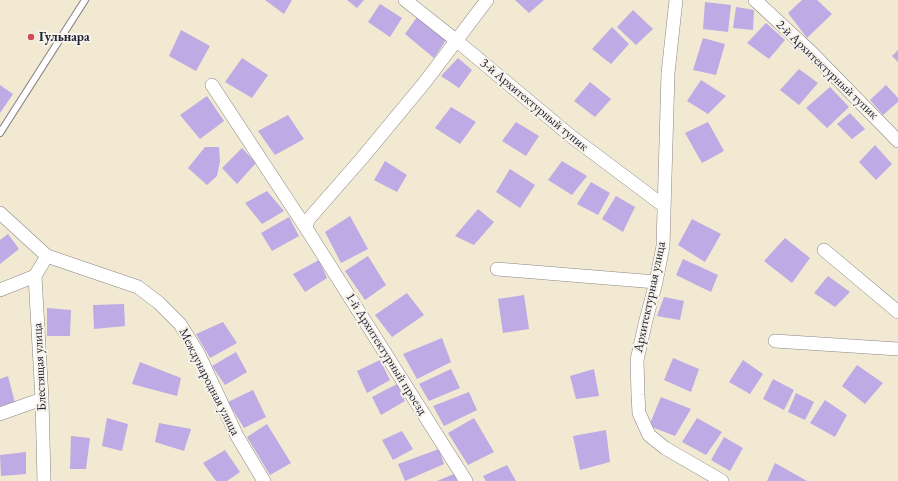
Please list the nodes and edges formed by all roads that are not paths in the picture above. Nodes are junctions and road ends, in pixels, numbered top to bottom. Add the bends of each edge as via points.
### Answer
1 (85, 0) edge
2 (405, 0) edge
3 (487, 0) edge
4 (676, 0) edge
5 (755, 0) edge
6 (457, 41) junction
7 (212, 84) dead end
8 (0, 133) edge
9 (898, 141) edge
10 (664, 206) junction
11 (0, 213) edge
12 (306, 228) junction
13 (824, 250) dead end
14 (46, 256) junction
15 (497, 269) dead end
16 (35, 276) junction
17 (656, 282) junction
18 (0, 290) edge
19 (898, 312) edge
20 (775, 341) dead end
21 (898, 349) edge
22 (42, 399) junction
23 (0, 414) edge
24 (44, 481) edge
25 (264, 481) edge
26 (466, 481) edge
27 (722, 481) edge

1 - 8 lane
2 - 6 street, 3-й Архитектурный тупик
3 - 6 street
4 - 10 street, Архитектурная улица via 668,73
5 - 9 street, 2-й Архитектурный тупик via 811,52
6 - 10 street, 3-й Архитектурный тупик via 572,137
6 - 12 street via 426,82 308,220
7 - 12 street, 1-й Архитектурный проезд
10 - 17 street, Архитектурная улица via 663,246
11 - 14 street, Международная улица
12 - 26 street, 1-й Архитектурный проезд
13 - 19 street
14 - 16 street
14 - 25 street, Международная улица via 138,287 180,324 198,353 237,436
15 - 17 street
16 - 18 street
16 - 22 street, Блестящая улица
17 - 27 street, Архитектурная улица via 637,360 639,413 649,435 665,448
20 - 21 street
22 - 23 street
22 - 24 street, Блестящая улица

